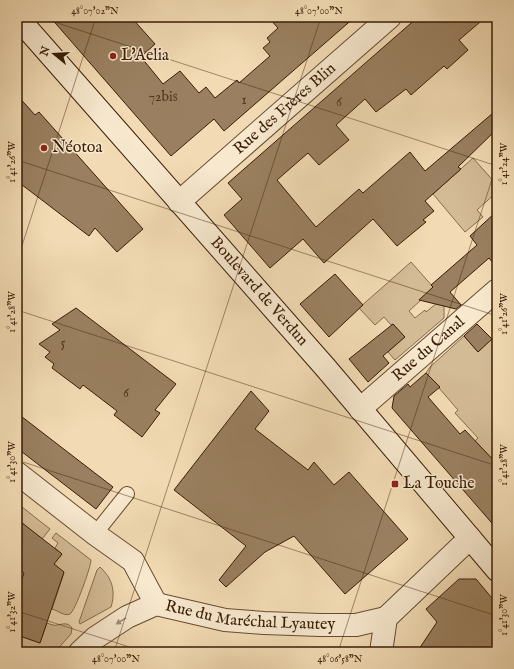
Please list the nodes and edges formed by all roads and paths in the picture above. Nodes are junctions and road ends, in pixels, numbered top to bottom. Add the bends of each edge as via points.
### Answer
1 (17, 17) edge
2 (390, 17) edge
3 (179, 202) junction
4 (497, 290) edge
5 (360, 409) junction
6 (17, 473) edge
7 (127, 494) dead end
8 (96, 534) junction
9 (470, 538) junction
10 (497, 570) edge
11 (156, 604) junction
12 (386, 618) junction
13 (80, 652) edge
14 (380, 652) edge

1 - 3 street, Boulevard de Verdun
2 - 3 street, Rue des Frères Blin
3 - 5 street, Boulevard de Verdun
4 - 5 street, Rue du Canal
5 - 9 street, Boulevard de Verdun
6 - 8 street
7 - 8 lane
8 - 11 street via 133,561
9 - 10 street, Boulevard de Verdun
9 - 12 street
11 - 12 street, Rue du Maréchal Lyautey via 225,620 264,623 356,625
11 -> 13 street, Rue du Maréchal Lyautey via 127,617 95,638
12 - 14 street

